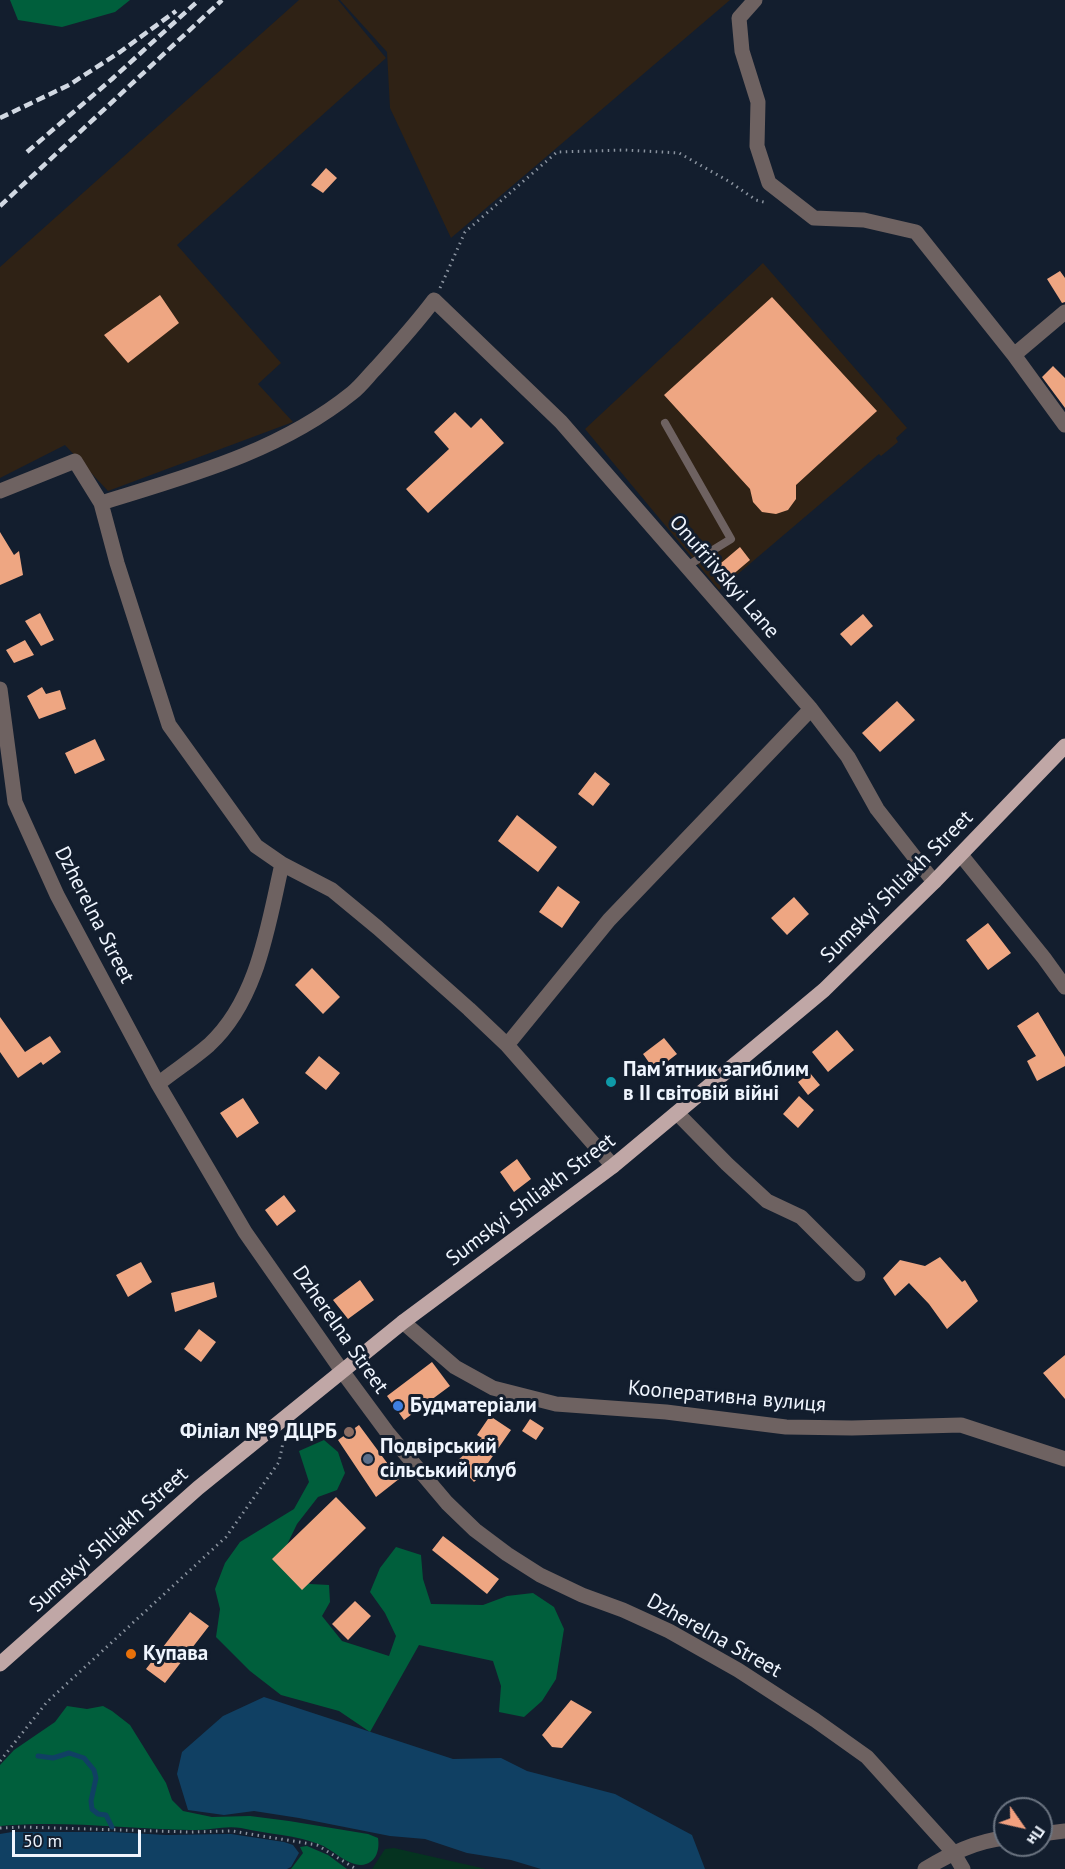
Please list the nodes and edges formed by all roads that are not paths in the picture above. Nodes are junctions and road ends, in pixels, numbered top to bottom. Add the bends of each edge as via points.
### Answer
1 (755, 0) edge
2 (1065, 312) edge
3 (1014, 355) junction
4 (665, 423) dead end
5 (1065, 425) edge
6 (0, 491) edge
7 (101, 503) junction
8 (692, 563) junction
9 (0, 689) edge
10 (811, 709) junction
11 (1065, 746) edge
12 (961, 855) junction
13 (282, 864) junction
14 (934, 882) junction
15 (1065, 987) edge
16 (507, 1044) junction
17 (158, 1084) junction
18 (677, 1113) junction
19 (613, 1166) junction
20 (858, 1274) dead end
21 (403, 1322) junction
22 (342, 1371) junction
23 (1065, 1459) edge
24 (0, 1664) edge
25 (993, 1840) edge
26 (953, 1852) junction
27 (925, 1869) edge
28 (963, 1869) edge

1 - 3 street via 739,18 742,51 758,102 757,146 769,183 814,218 864,220 916,232
2 - 3 street
3 - 5 street
4 - 8 lane via 731,539
6 - 7 street via 75,461
7 - 8 street, Onufriivskyi Lane via 218,466 313,420 353,392 434,300 561,422
7 - 13 street via 169,725 256,846
8 - 10 street, Onufriivskyi Lane
9 - 17 street, Dzherelna Street via 15,802 57,896
10 - 14 street, Onufriivskyi Lane via 848,757 878,809
10 - 16 street via 609,920
11 - 12 main road, Sumskyi Shliakh Street
12 - 14 main road, Sumskyi Shliakh Street
12 - 15 street
13 - 16 street via 332,890
13 - 17 street via 253,977 235,1012 210,1044
14 - 18 main road, Sumskyi Shliakh Street via 824,990
16 - 19 street
17 - 22 street, Dzherelna Street via 245,1232
18 - 19 main road, Sumskyi Shliakh Street
18 - 20 street via 767,1201 801,1217
19 - 21 main road, Sumskyi Shliakh Street
21 - 22 main road, Sumskyi Shliakh Street
21 - 23 street, Кооперативна вулиця via 455,1367 493,1388 556,1404 786,1427 961,1425
22 - 24 main road, Sumskyi Shliakh Street via 198,1488
22 - 26 street, Dzherelna Street via 387,1432 475,1530 540,1575 669,1631 815,1720 867,1757
25 - 26 street
26 - 27 street
26 - 28 street, Dzherelna Street

